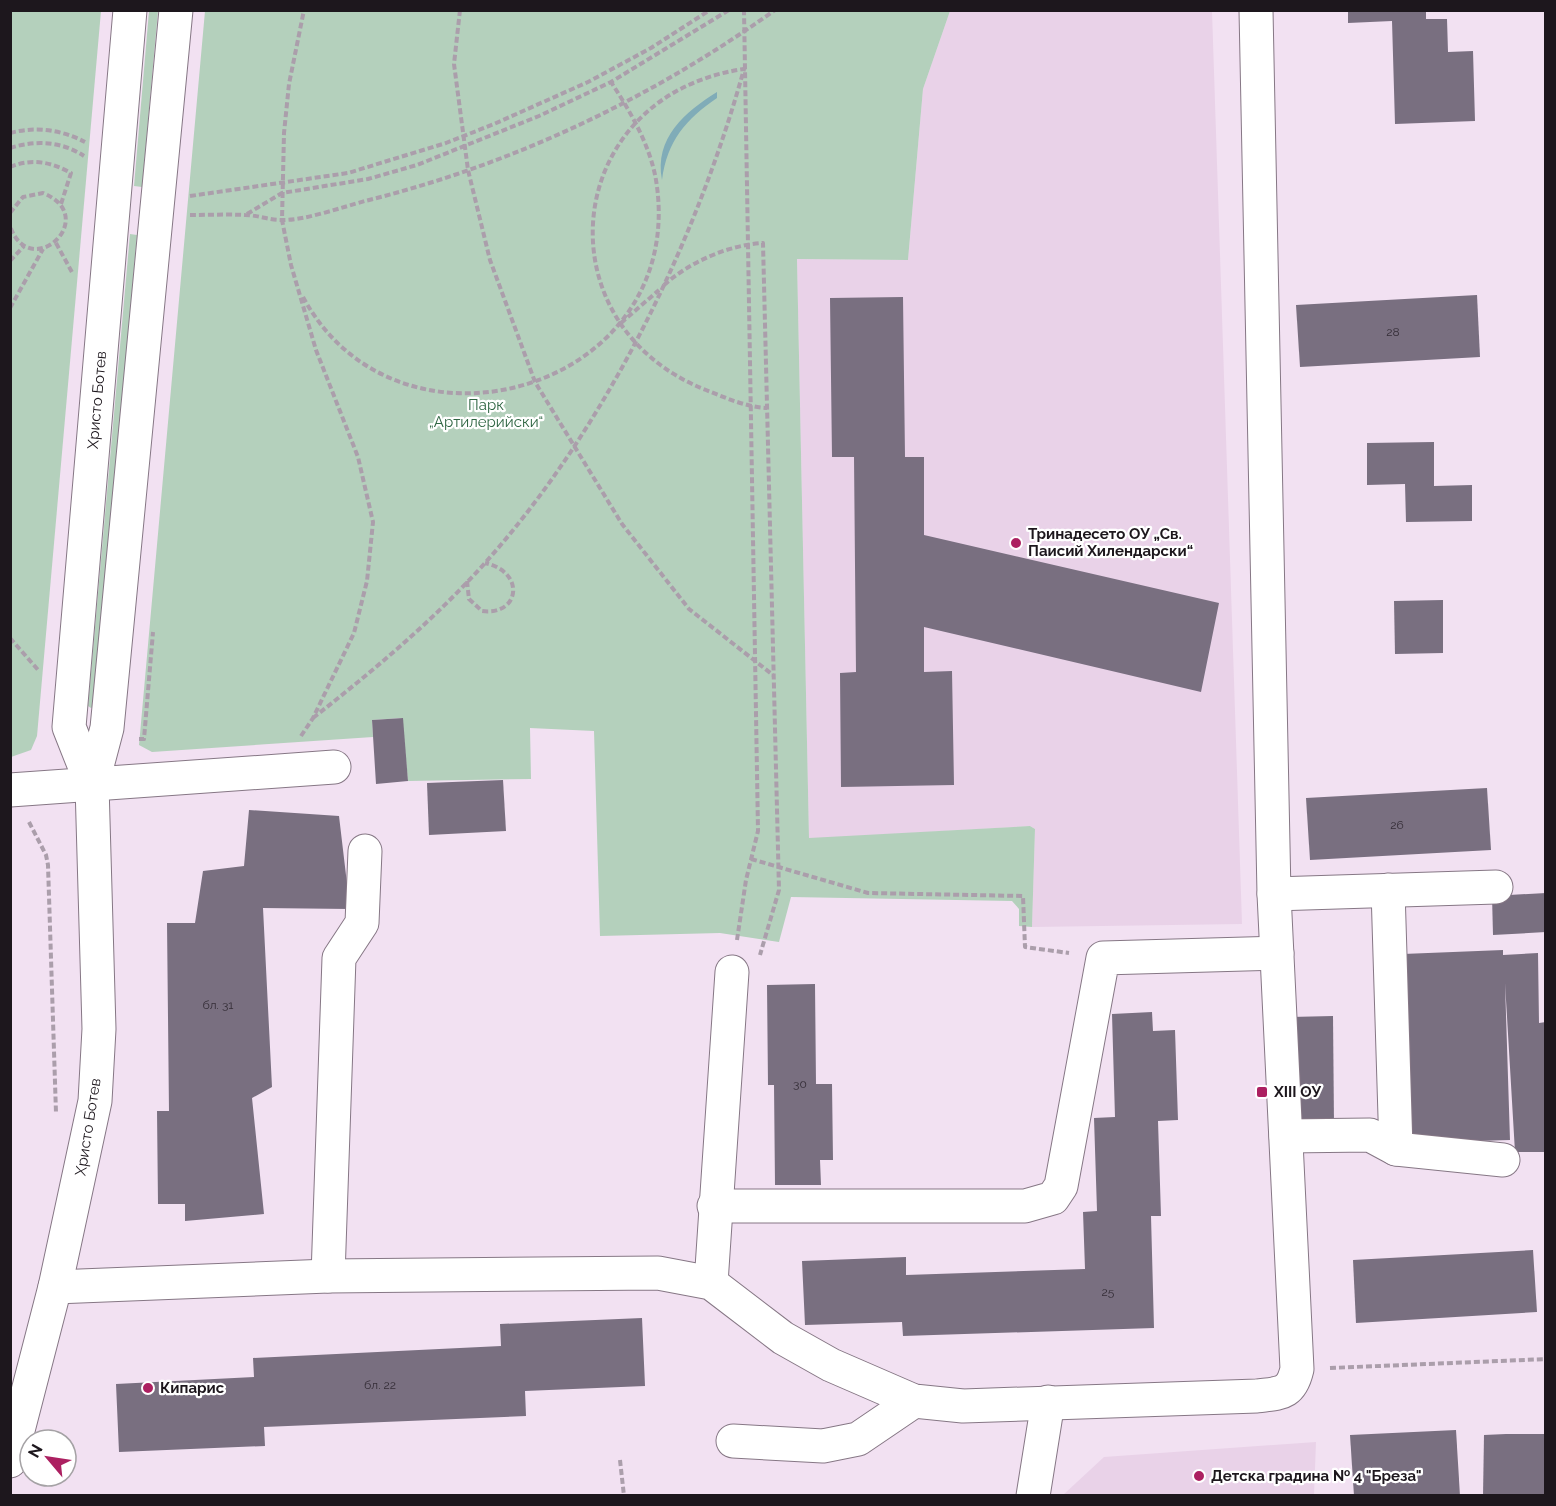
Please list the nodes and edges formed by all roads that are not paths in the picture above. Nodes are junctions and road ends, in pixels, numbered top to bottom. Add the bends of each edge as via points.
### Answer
1 (130, 10) edge
2 (176, 10) edge
3 (1256, 10) edge
4 (334, 767) dead end
5 (92, 785) junction
6 (10, 790) edge
7 (365, 851) dead end
8 (1496, 887) dead end
9 (1388, 890) junction
10 (1274, 894) junction
11 (1277, 953) junction
12 (732, 972) road end
13 (1286, 1136) junction
14 (1396, 1149) junction
15 (1503, 1160) dead end
16 (714, 1206) junction
17 (328, 1276) junction
18 (711, 1283) junction
19 (55, 1287) junction
20 (914, 1401) junction
21 (1048, 1402) junction
22 (17, 1405) edge
23 (733, 1441) dead end
24 (10, 1461) edge
25 (1033, 1496) edge

1 - 5 street, Христо Ботев via 69,727
2 - 5 street, Христо Ботев via 107,728
3 - 10 street
4 - 5 street
5 - 6 street
5 - 19 street, Христо Ботев via 99,1029 95,1101
7 - 17 street via 362,923 339,958
8 - 9 street
9 - 10 street
9 - 14 street
10 - 11 street
11 - 13 street
11 - 16 street via 1103,958 1061,1186 1053,1198 1025,1206
12 - 16 street
13 - 14 street via 1370,1135
13 - 21 street via 1297,1369 1294,1383 1285,1392 1257,1396
14 - 15 street
16 - 18 street
17 - 18 street via 658,1273
17 - 19 street
18 - 20 street via 792,1343 831,1365
19 - 22 street, Христо Ботев
20 - 21 street via 963,1406
20 - 23 street via 858,1439 823,1446
21 - 25 street
22 - 24 street, Христо Ботев

